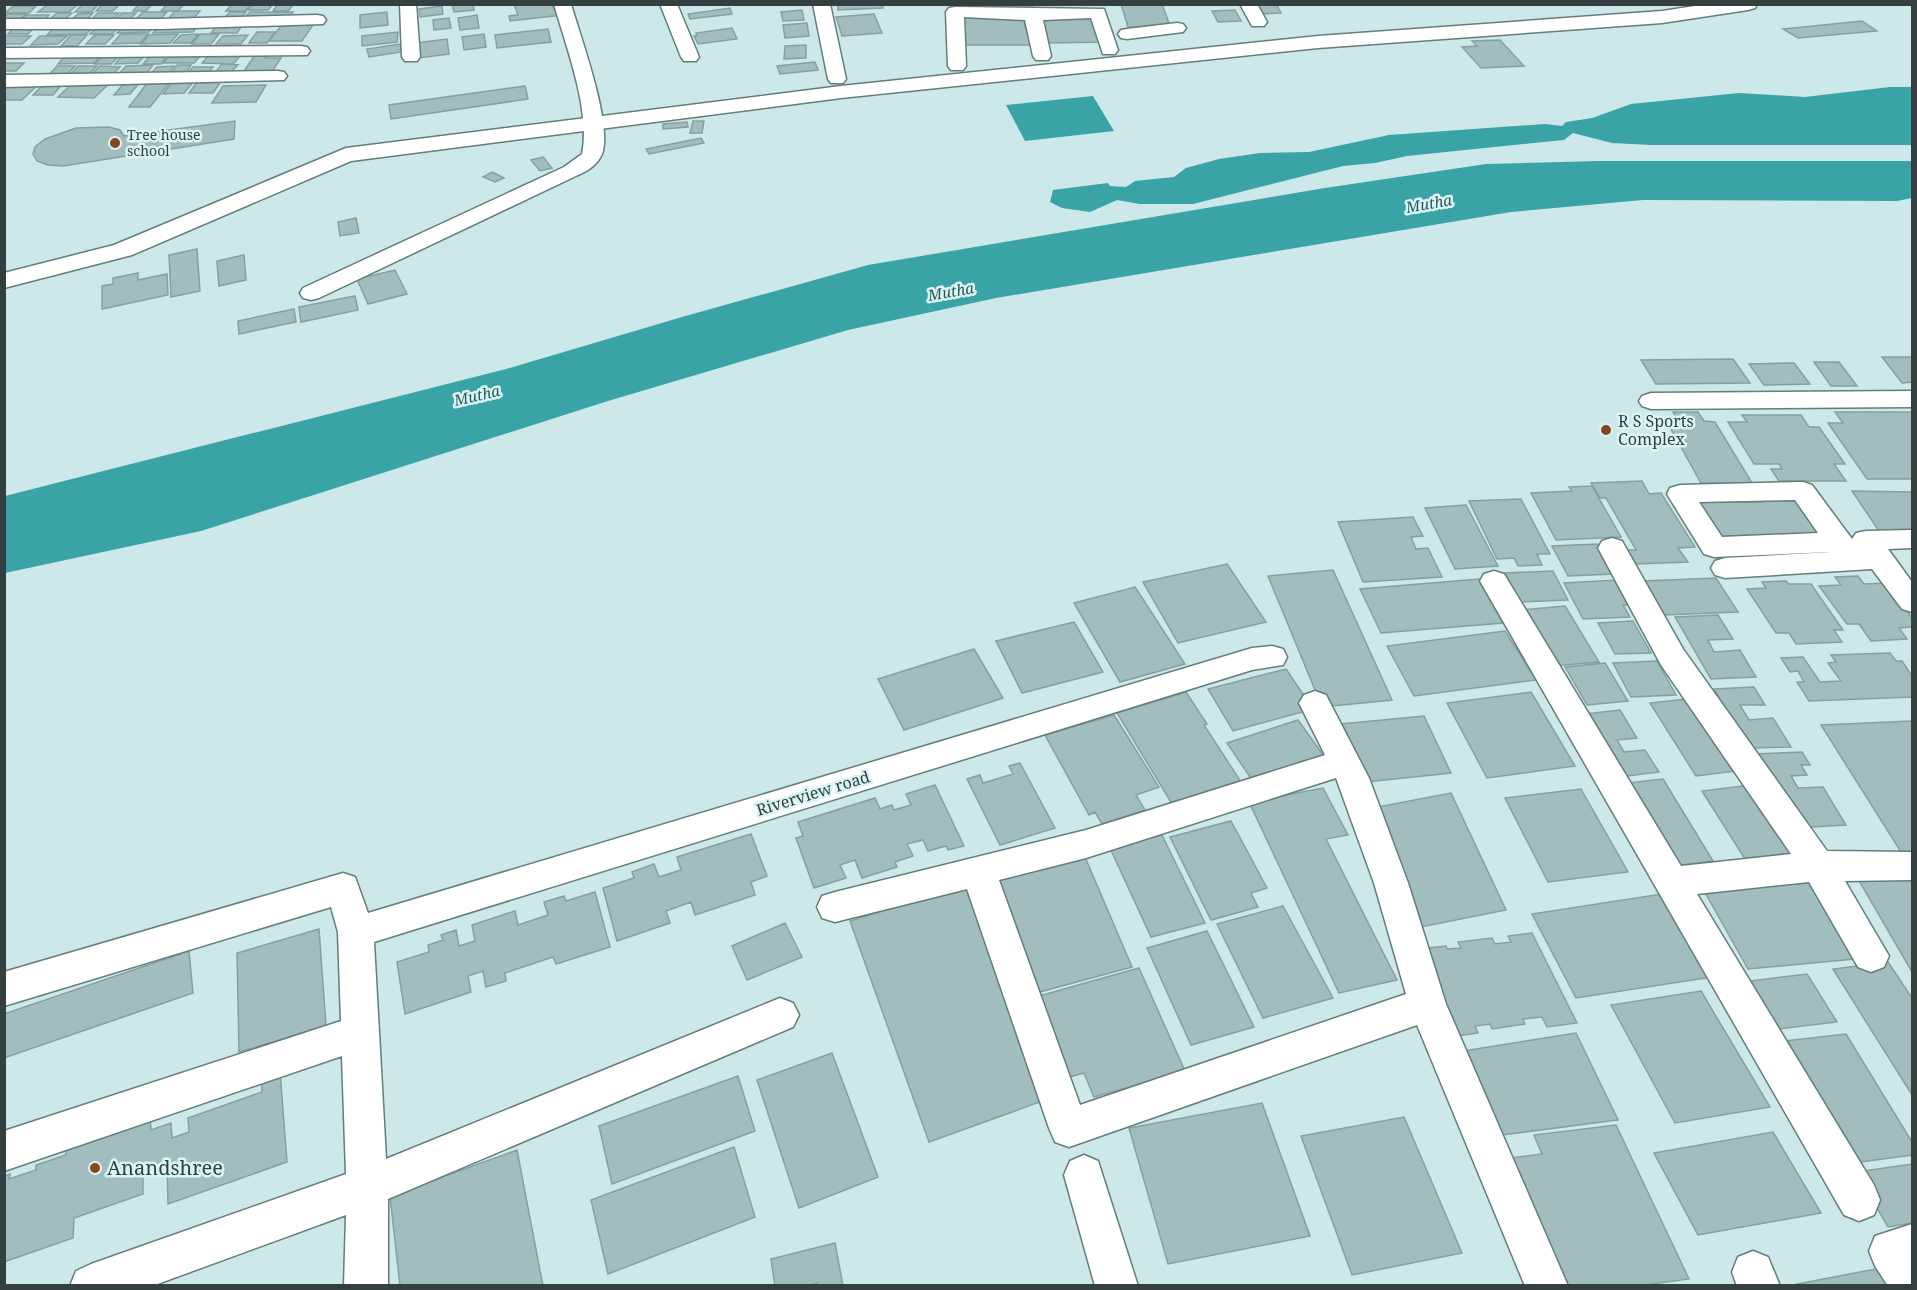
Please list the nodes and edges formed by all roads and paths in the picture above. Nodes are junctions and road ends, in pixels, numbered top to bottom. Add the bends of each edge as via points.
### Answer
1 (408, 4) edge
2 (562, 4) edge
3 (668, 4) edge
4 (821, 4) edge
5 (1248, 4) edge
6 (1748, 4) edge
7 (1704, 10) junction
8 (1033, 15) junction
9 (317, 20) dead end
10 (1258, 22) dead end
11 (4, 24) edge
12 (1177, 29) junction
13 (1127, 33) dead end
14 (1109, 50) junction
15 (301, 51) dead end
16 (4, 53) edge
17 (1041, 56) junction
18 (411, 57) dead end
19 (690, 57) dead end
20 (957, 66) junction
21 (278, 76) dead end
22 (837, 79) junction
23 (4, 81) edge
24 (592, 117) junction
25 (4, 262) edge
26 (4, 281) edge
27 (311, 293) dead end
28 (1912, 399) edge
29 (1651, 400) dead end
30 (1912, 539) edge
31 (1612, 548) dead end
32 (1858, 554) junction
33 (1494, 581) dead end
34 (1912, 602) edge
35 (1272, 657) dead end
36 (1315, 703) dead end
37 (1346, 762) junction
38 (1818, 866) junction
39 (1912, 866) edge
40 (978, 870) junction
41 (1670, 882) junction
42 (835, 907) dead end
43 (356, 932) junction
44 (1871, 956) dead end
45 (4, 989) edge
46 (1426, 1005) junction
47 (780, 1016) dead end
48 (361, 1032) junction
49 (4, 1151) edge
50 (1084, 1176) dead end
51 (367, 1188) junction
52 (1859, 1200) dead end
53 (1912, 1245) edge
54 (1912, 1283) edge
55 (91, 1286) edge
56 (366, 1286) edge
57 (1117, 1286) edge
58 (1547, 1286) edge

1 - 18 street
2 - 24 street
3 - 19 street
4 - 22 street
5 - 10 street
6 - 7 street
7 - 12 street via 1648,7 1304,29
7 - 24 street via 1662,17 1306,43
8 - 14 street via 1098,13
8 - 17 street
8 - 20 street via 955,12
9 - 11 street
12 - 13 street
12 - 14 street
14 - 17 street
15 - 16 street
17 - 20 street
20 - 22 street
21 - 23 street
22 - 24 street
24 - 25 street via 319,149 114,233
24 - 26 street via 346,155 141,244
24 - 27 street via 594,148 583,165
28 - 29 street
30 - 32 street via 1866,540
31 - 38 street via 1672,657
32 - 32 street via 1736,560 1714,547 1680,494 1803,491
32 - 34 street
33 - 41 street
35 - 43 street, Riverview road via 1252,659
36 - 37 street
37 - 40 street via 1086,844
37 - 46 street via 1391,883
38 - 39 street
38 - 41 street
38 - 44 street
40 - 42 street
40 - 46 street via 1069,1128
41 - 52 street
43 - 45 street via 343,888
43 - 48 street
46 - 58 street
47 - 51 street
48 - 49 street
48 - 51 street
50 - 57 street
51 - 55 street
51 - 56 street
53 - 54 street via 1890,1251

